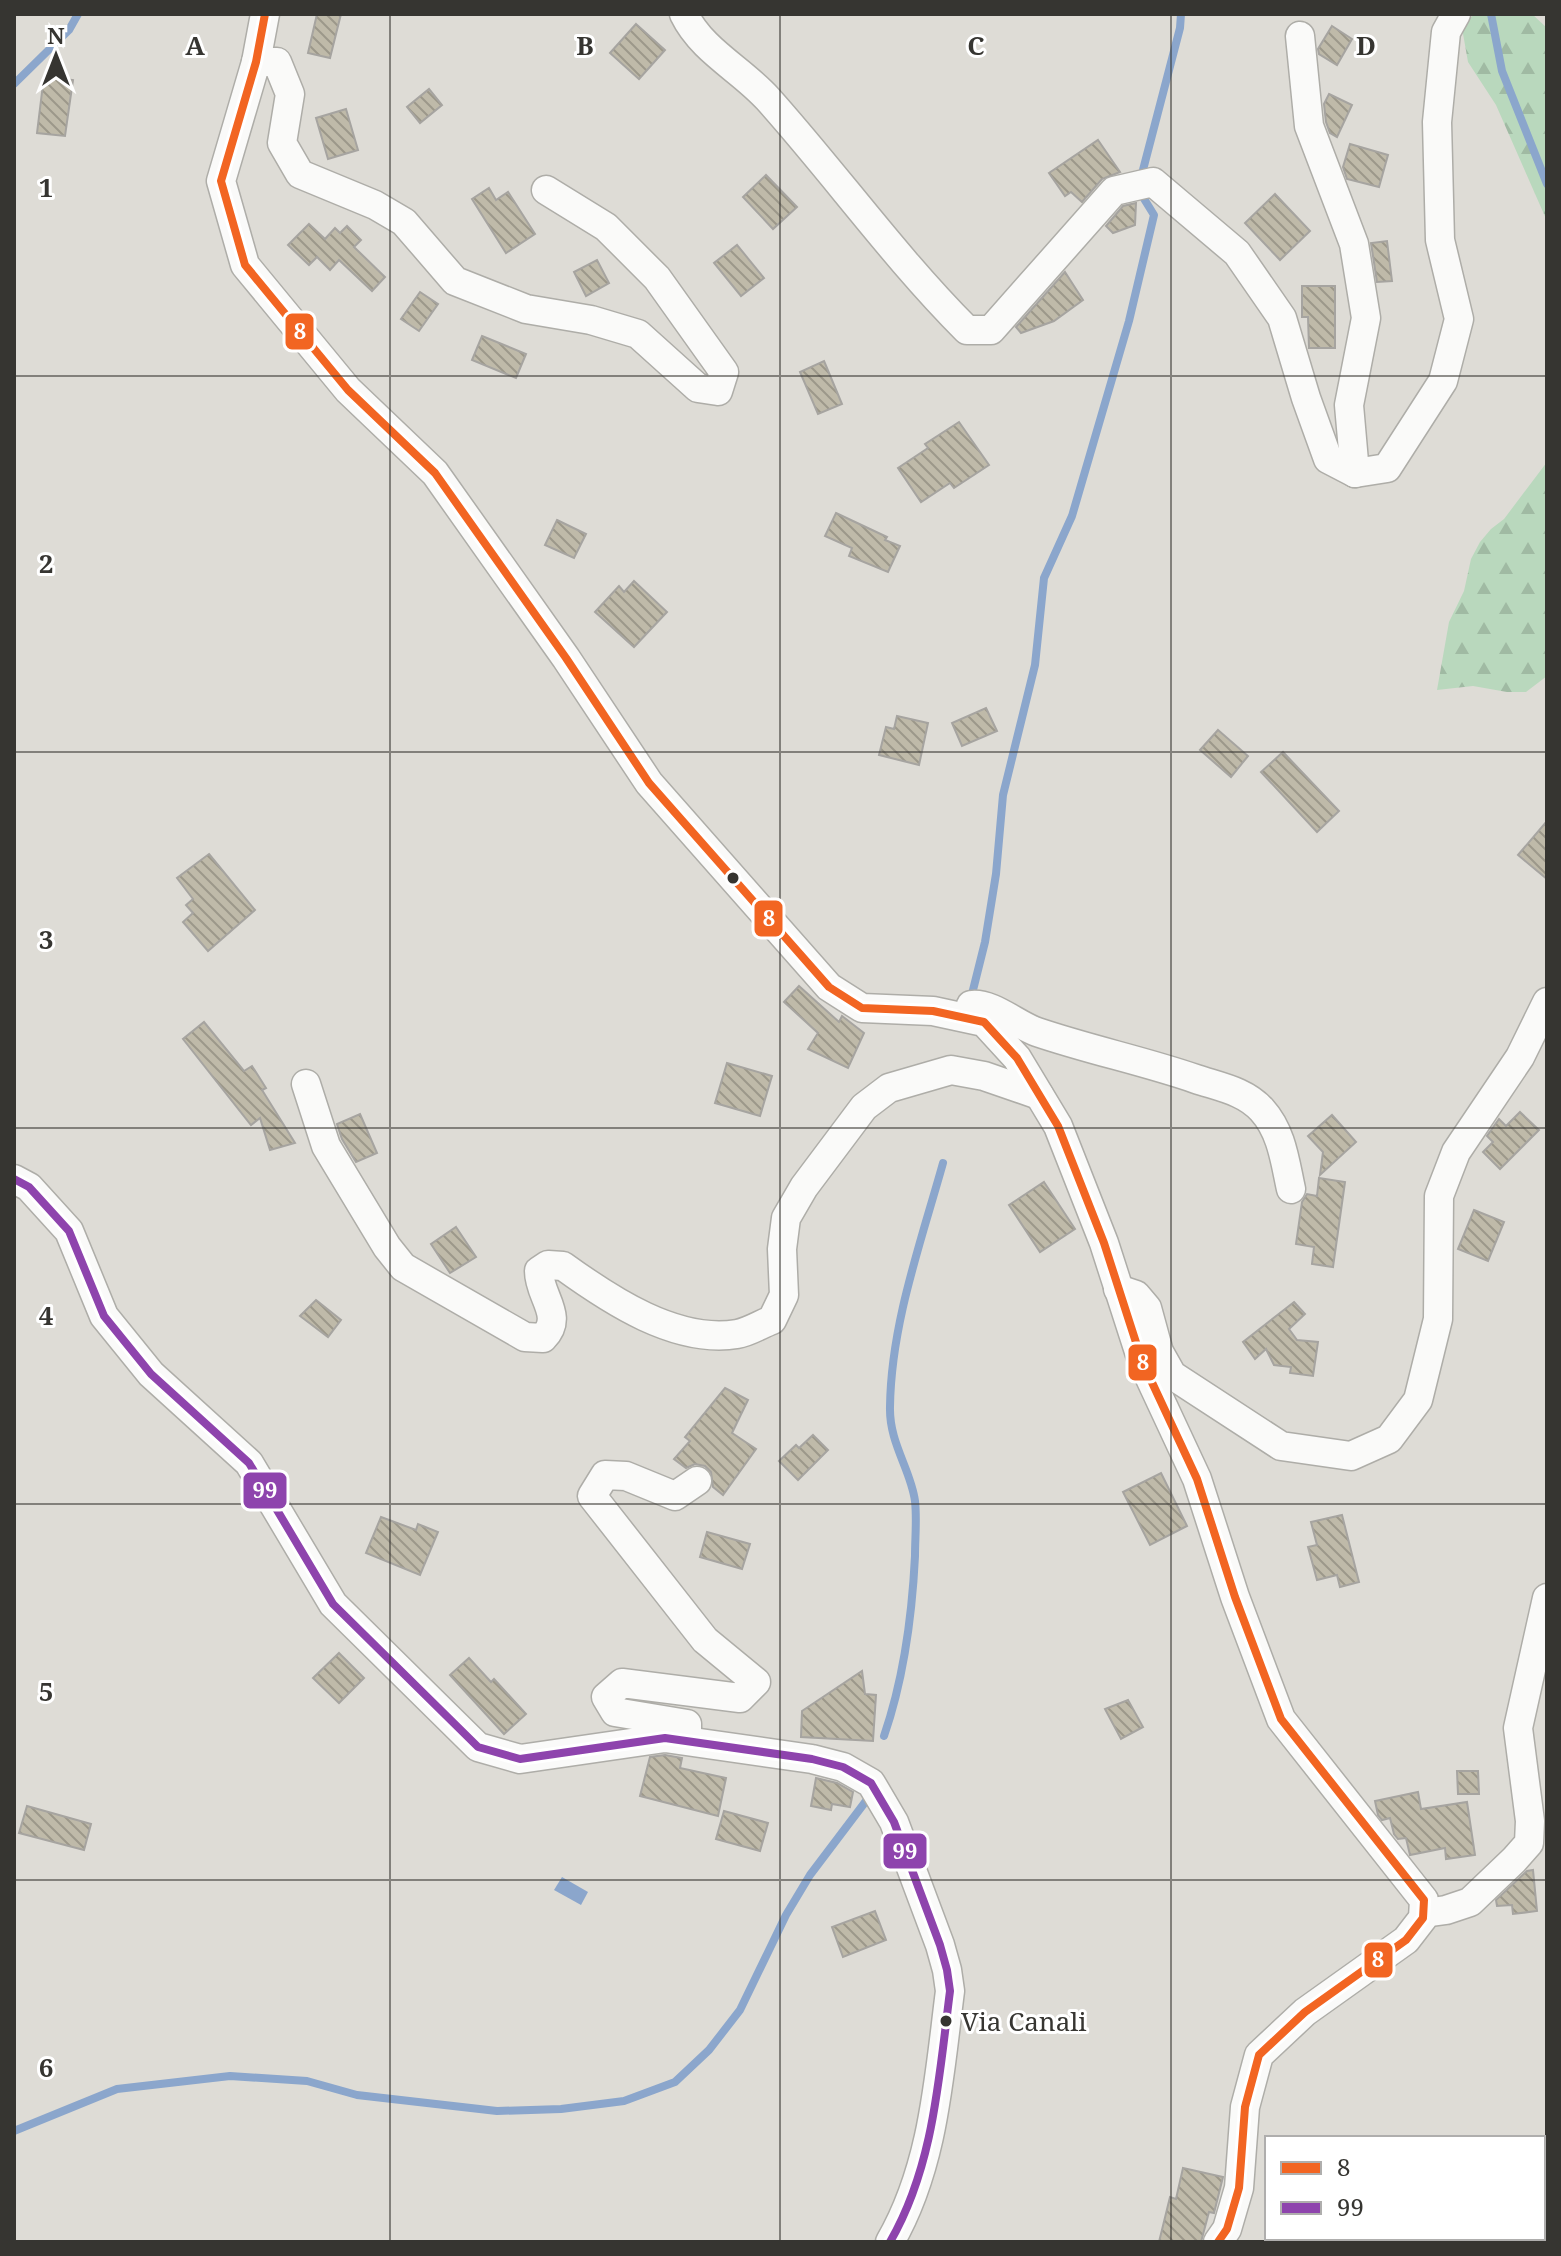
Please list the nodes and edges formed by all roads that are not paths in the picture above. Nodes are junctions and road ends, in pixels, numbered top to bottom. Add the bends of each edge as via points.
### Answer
1 (265, 14) edge
2 (684, 14) edge
3 (1456, 14) edge
4 (1300, 36) dead end
5 (256, 62) junction
6 (546, 190) dead end
7 (1355, 473) junction
8 (1547, 1002) edge
9 (945, 1014) junction
10 (306, 1084) dead end
11 (1039, 1095) junction
12 (14, 1179) edge
13 (1291, 1189) dead end
14 (1118, 1289) junction
15 (697, 1481) dead end
16 (1547, 1598) edge
17 (685, 1741) junction
18 (1424, 1913) junction
19 (890, 2242) edge
20 (1218, 2242) edge

1 - 5 street
2 - 7 street via 694,34 766,97 928,291 967,330 991,330 1114,191 1153,182 1237,253 1282,318 1328,459
3 - 7 street via 1446,32 1437,122 1440,240 1459,319 1443,381 1387,468
4 - 7 street via 1309,126 1354,244 1366,318 1349,405
5 - 6 street via 277,62 290,94 282,143 300,174 404,222 455,281 526,309 638,334 698,388 718,391 724,372 657,278 606,227
5 - 9 street via 221,181 245,265 348,390 435,473 649,783 829,987 862,1008
8 - 14 street via 1520,1057 1456,1152 1439,1196 1438,1319 1418,1400 1389,1439 1351,1456 1281,1446 1172,1375 1159,1352 1147,1308 1136,1295
9 - 11 street via 984,1022 1017,1058
9 - 13 street via 978,1004 1019,1026 1244,1095 1263,1111 1280,1138
10 - 11 street via 326,1146 403,1267 525,1337 543,1338 553,1316 539,1286 539,1271 548,1265 563,1266 640,1316 703,1335 738,1334 772,1320 784,1295 786,1218 864,1107 889,1088 951,1070
11 - 14 street via 1058,1126
12 - 17 street via 29,1187 69,1231 104,1316 151,1374 249,1463 333,1604 478,1747 520,1759 665,1738
14 - 18 street via 1142,1361 1197,1479 1281,1719 1424,1900
15 - 17 street via 675,1496 626,1476 605,1475 592,1496 705,1640 756,1682 740,1698 622,1683 606,1697 615,1712 687,1724
16 - 18 street via 1518,1728 1529,1843 1470,1902
17 - 19 street via 843,1767 871,1783 894,1822 940,1945 950,1991 932,2131
18 - 20 street via 1406,1940 1305,2012 1259,2055 1245,2107 1239,2188

